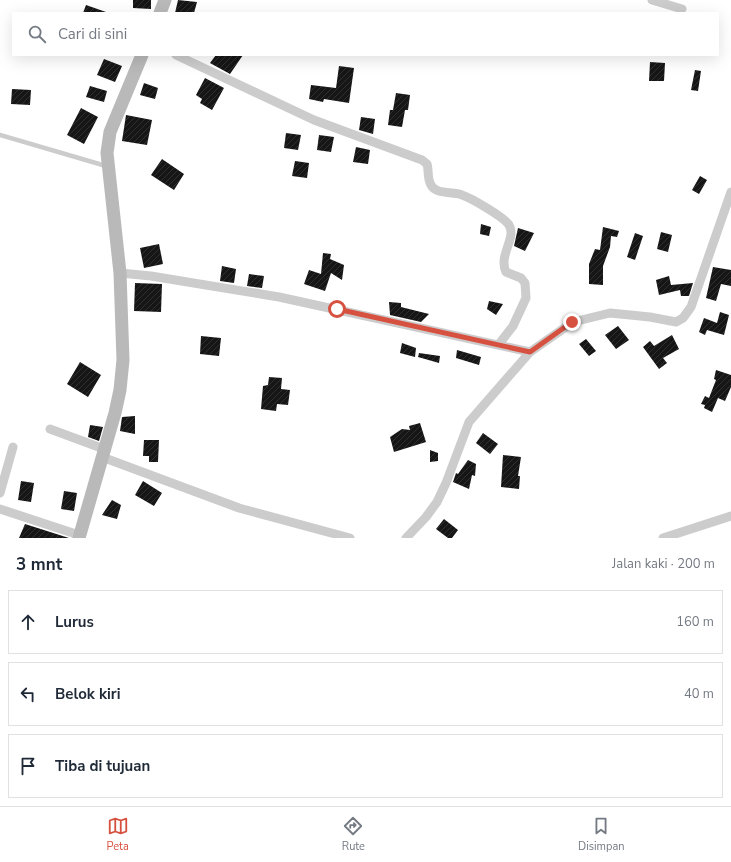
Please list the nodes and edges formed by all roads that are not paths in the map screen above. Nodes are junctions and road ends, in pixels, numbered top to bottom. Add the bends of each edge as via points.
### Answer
1 (165, 0) edge
2 (652, 0) edge
3 (682, 9) dead end
4 (160, 12) edge
5 (142, 56) edge
6 (178, 56) edge
7 (0, 135) edge
8 (108, 167) junction
9 (731, 192) edge
10 (120, 273) junction
11 (499, 344) junction
12 (530, 352) junction
13 (50, 429) dead end
14 (13, 447) dead end
15 (103, 453) junction
16 (0, 493) edge
17 (0, 509) edge
18 (731, 516) edge
19 (79, 537) edge
20 (350, 538) edge
21 (406, 538) edge
22 (663, 538) edge

1 - 4 street
2 - 3 street
5 - 8 street via 110,132
6 - 11 street via 314,120 422,160 427,164 430,184 437,190 462,194 486,207 508,224 511,236 503,266 506,272 525,282 526,298 513,326
7 - 8 lane
8 - 10 street
9 - 12 street via 691,307 683,318 674,322 610,313 572,322
10 - 11 street via 279,297
10 - 15 street via 123,360 118,398
11 - 12 street
12 - 21 street via 469,422 437,502 426,518
13 - 15 street
14 - 16 street
15 - 19 street
15 - 20 street via 238,508
17 - 19 street
18 - 22 street

